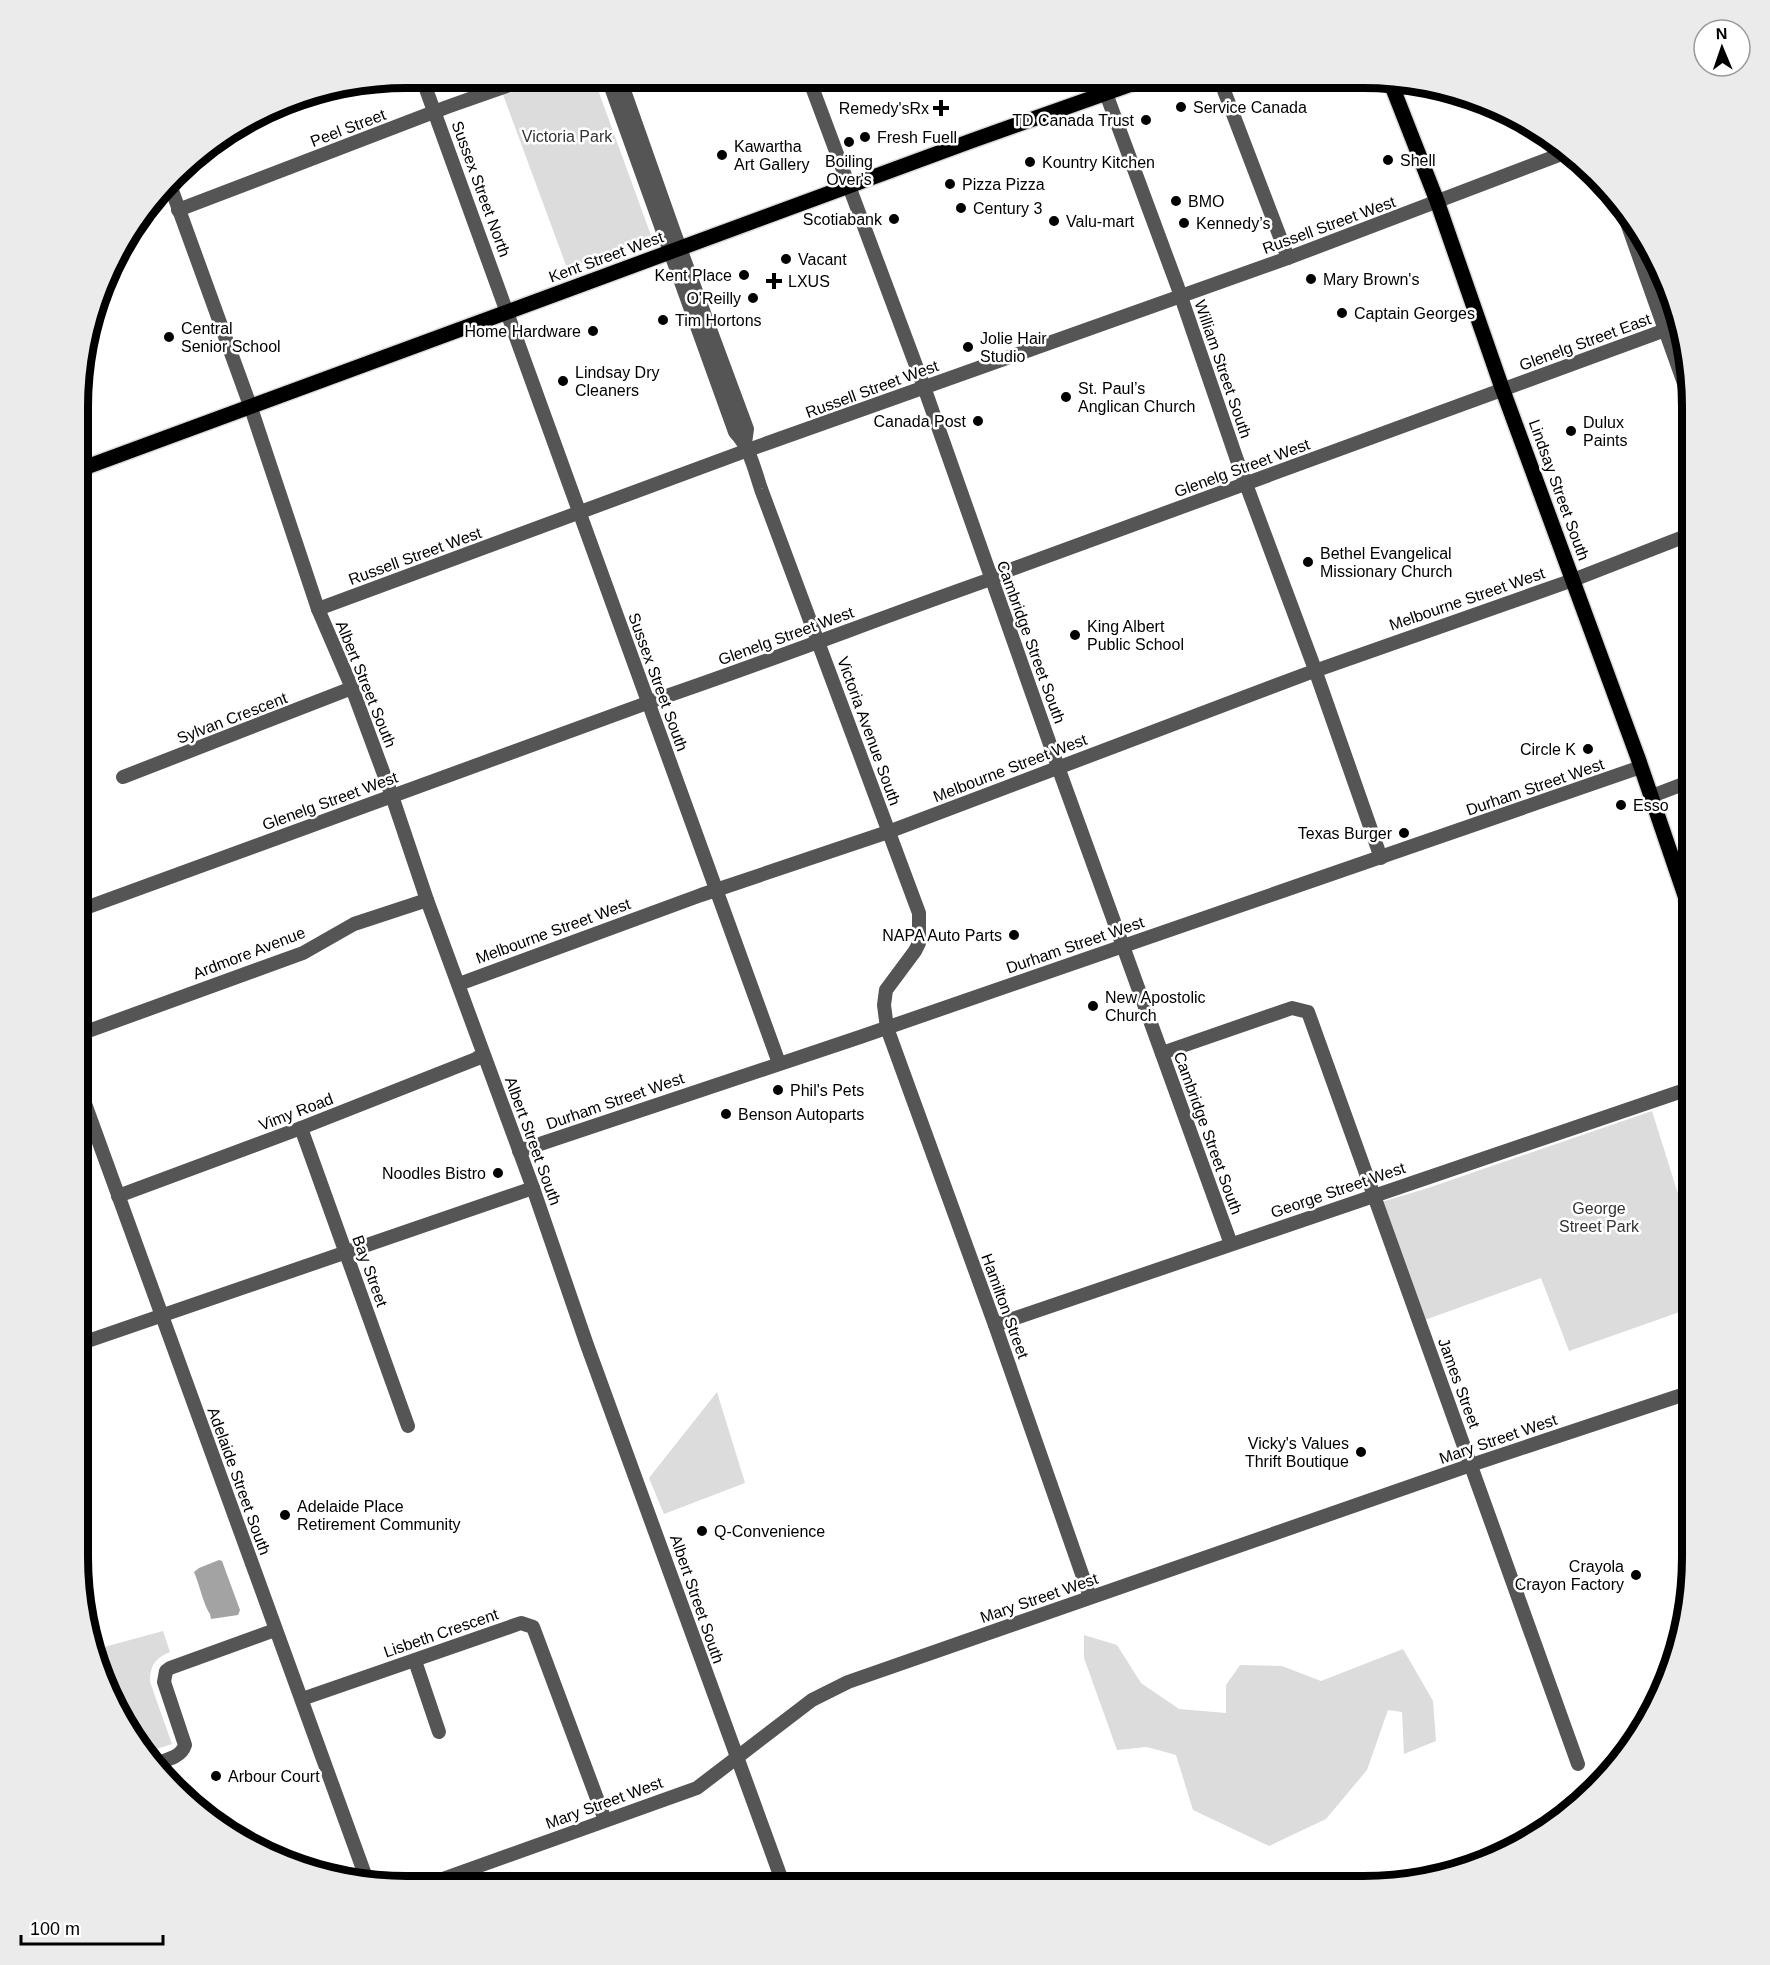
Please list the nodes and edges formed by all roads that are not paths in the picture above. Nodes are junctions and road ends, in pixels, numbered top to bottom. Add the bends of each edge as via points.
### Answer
1 (426, 88) edge
2 (501, 88) edge
3 (612, 88) edge
4 (623, 88) edge
5 (812, 88) edge
6 (1100, 88) edge
7 (1103, 88) edge
8 (1223, 88) edge
9 (1394, 90) edge
10 (435, 112) junction
11 (1558, 155) edge
12 (849, 187) junction
13 (172, 192) edge
14 (1437, 201) junction
15 (178, 210) junction
16 (1631, 236) edge
17 (675, 251) junction
18 (1288, 258) junction
19 (1180, 296) junction
20 (508, 312) junction
21 (1672, 328) edge
22 (1665, 331) junction
23 (1680, 371) edge
24 (924, 387) junction
25 (1502, 388) junction
26 (251, 408) junction
27 (747, 447) junction
28 (88, 466) edge
29 (1246, 484) junction
30 (580, 513) junction
31 (1682, 538) edge
32 (991, 579) junction
33 (1573, 580) junction
34 (318, 609) junction
35 (819, 641) junction
36 (1315, 670) junction
37 (352, 688) junction
38 (648, 702) junction
39 (1058, 767) junction
40 (1641, 767) junction
41 (123, 777) dead end
42 (1682, 784) edge
43 (392, 796) junction
44 (1652, 796) junction
45 (888, 832) junction
46 (1381, 858) junction
47 (1682, 886) edge
48 (716, 890) junction
49 (427, 900) junction
50 (88, 907) edge
51 (1122, 945) junction
52 (459, 984) junction
53 (887, 1028) junction
54 (88, 1031) edge
55 (1162, 1053) junction
56 (483, 1054) junction
57 (779, 1063) junction
58 (1682, 1091) edge
59 (88, 1112) edge
60 (301, 1128) junction
61 (519, 1151) junction
62 (533, 1188) junction
63 (1375, 1195) junction
64 (118, 1196) junction
65 (1231, 1245) junction
66 (346, 1254) junction
67 (161, 1317) junction
68 (995, 1325) junction
69 (88, 1341) edge
70 (1682, 1395) edge
71 (408, 1426) dead end
72 (1471, 1465) junction
73 (1090, 1597) junction
74 (275, 1630) junction
75 (415, 1661) junction
76 (302, 1699) junction
77 (439, 1732) dead end
78 (737, 1759) junction
79 (162, 1761) edge
80 (1578, 1764) dead end
81 (605, 1820) junction
82 (365, 1874) edge
83 (451, 1876) edge
84 (780, 1876) edge

1 - 10 street, Sussex Street North
2 - 10 street, Peel Street
3 - 17 street
4 - 17 street
5 - 12 street, Cambridge Street South
6 - 12 main road, Kent Street West
7 - 19 street, William Street South
8 - 18 street
9 - 14 main road, Lindsay Street South
10 - 15 street, Peel Street
10 - 20 street, Sussex Street North
11 - 14 street, Russell Street West
12 - 17 main road, Kent Street West
12 - 24 street, Cambridge Street South
13 - 15 street, Albert Street South
14 - 18 street, Russell Street West
14 - 25 main road, Lindsay Street South
15 - 26 street, Albert Street South
16 - 22 street
17 - 20 main road, Kent Street West
17 - 27 street, Victoria Avenue South via 735,432
18 - 19 street, Russell Street West
19 - 24 street, Russell Street West
19 - 29 street, William Street South
20 - 26 main road, Kent Street West
20 - 30 street, Sussex Street South
21 - 22 street, Glenelg Street East
22 - 23 street
22 - 25 street, Glenelg Street East
24 - 27 street, Russell Street West
24 - 32 street, Cambridge Street South
25 - 29 street, Glenelg Street West
25 - 33 main road, Lindsay Street South
26 - 28 main road, Kent Street West
26 - 34 street, Albert Street South
27 - 30 street, Russell Street West
27 - 35 street, Victoria Avenue South
29 - 32 street, Glenelg Street West
29 - 36 street, William Street South
30 - 34 street, Russell Street West
30 - 38 street, Sussex Street South
31 - 33 street, Melbourne Street West
32 - 35 street, Glenelg Street West
32 - 39 street, Cambridge Street South
33 - 36 street, Melbourne Street West
33 - 40 main road, Lindsay Street South
34 - 37 street, Albert Street South
35 - 38 street, Glenelg Street West
35 - 45 street, Victoria Avenue South
36 - 39 street, Melbourne Street West
36 - 46 street, William Street South
37 - 41 street, Sylvan Crescent
37 - 43 street, Albert Street South
38 - 43 street, Glenelg Street West
38 - 48 street, Sussex Street South
39 - 45 street, Melbourne Street West
39 - 51 street, Cambridge Street South
40 - 44 main road, Lindsay Street South
40 - 46 street, Durham Street West
42 - 44 street
43 - 49 street, Albert Street South
43 - 50 street, Glenelg Street West
44 - 47 main road, Lindsay Street South
45 - 48 street, Melbourne Street West
45 - 53 street, Victoria Avenue South via 919,913 920,934 915,951 886,990
46 - 51 street, Durham Street West
48 - 52 street, Melbourne Street West
48 - 57 street, Sussex Street South
49 - 52 street, Albert Street South
49 - 54 street, Ardmore Avenue via 354,924 303,953
51 - 53 street, Durham Street West
51 - 55 street, Cambridge Street South
52 - 56 street, Albert Street South
53 - 57 street, Durham Street West
53 - 68 street, Hamilton Street
55 - 63 street, James Street via 1292,1008 1308,1012
55 - 65 street, Cambridge Street South
56 - 60 street, Vimy Road
56 - 61 street, Albert Street South
57 - 61 street, Durham Street West
58 - 63 street, George Street West
59 - 64 street, Adelaide Street South
60 - 64 street, Vimy Road
60 - 66 street, Bay Street
61 - 62 street, Albert Street South
62 - 66 street
62 - 78 street, Albert Street South
63 - 65 street, George Street West
63 - 72 street, James Street
64 - 67 street, Adelaide Street South
65 - 68 street, George Street West
66 - 67 street
66 - 71 street, Bay Street
67 - 69 street
67 - 74 street, Adelaide Street South
68 - 73 street, Hamilton Street
70 - 72 street, Mary Street West
72 - 73 street, Mary Street West
72 - 80 street, James Street
73 - 78 street, Mary Street West via 848,1682 812,1700
74 - 76 street, Adelaide Street South
74 - 79 street via 166,1671 164,1682 185,1749
75 - 76 street, Lisbeth Crescent
75 - 77 street
75 - 81 street, Lisbeth Crescent via 521,1623 533,1627
76 - 82 street, Adelaide Street South
78 - 81 street, Mary Street West via 697,1788
78 - 84 street, Albert Street South
81 - 83 street, Mary Street West

